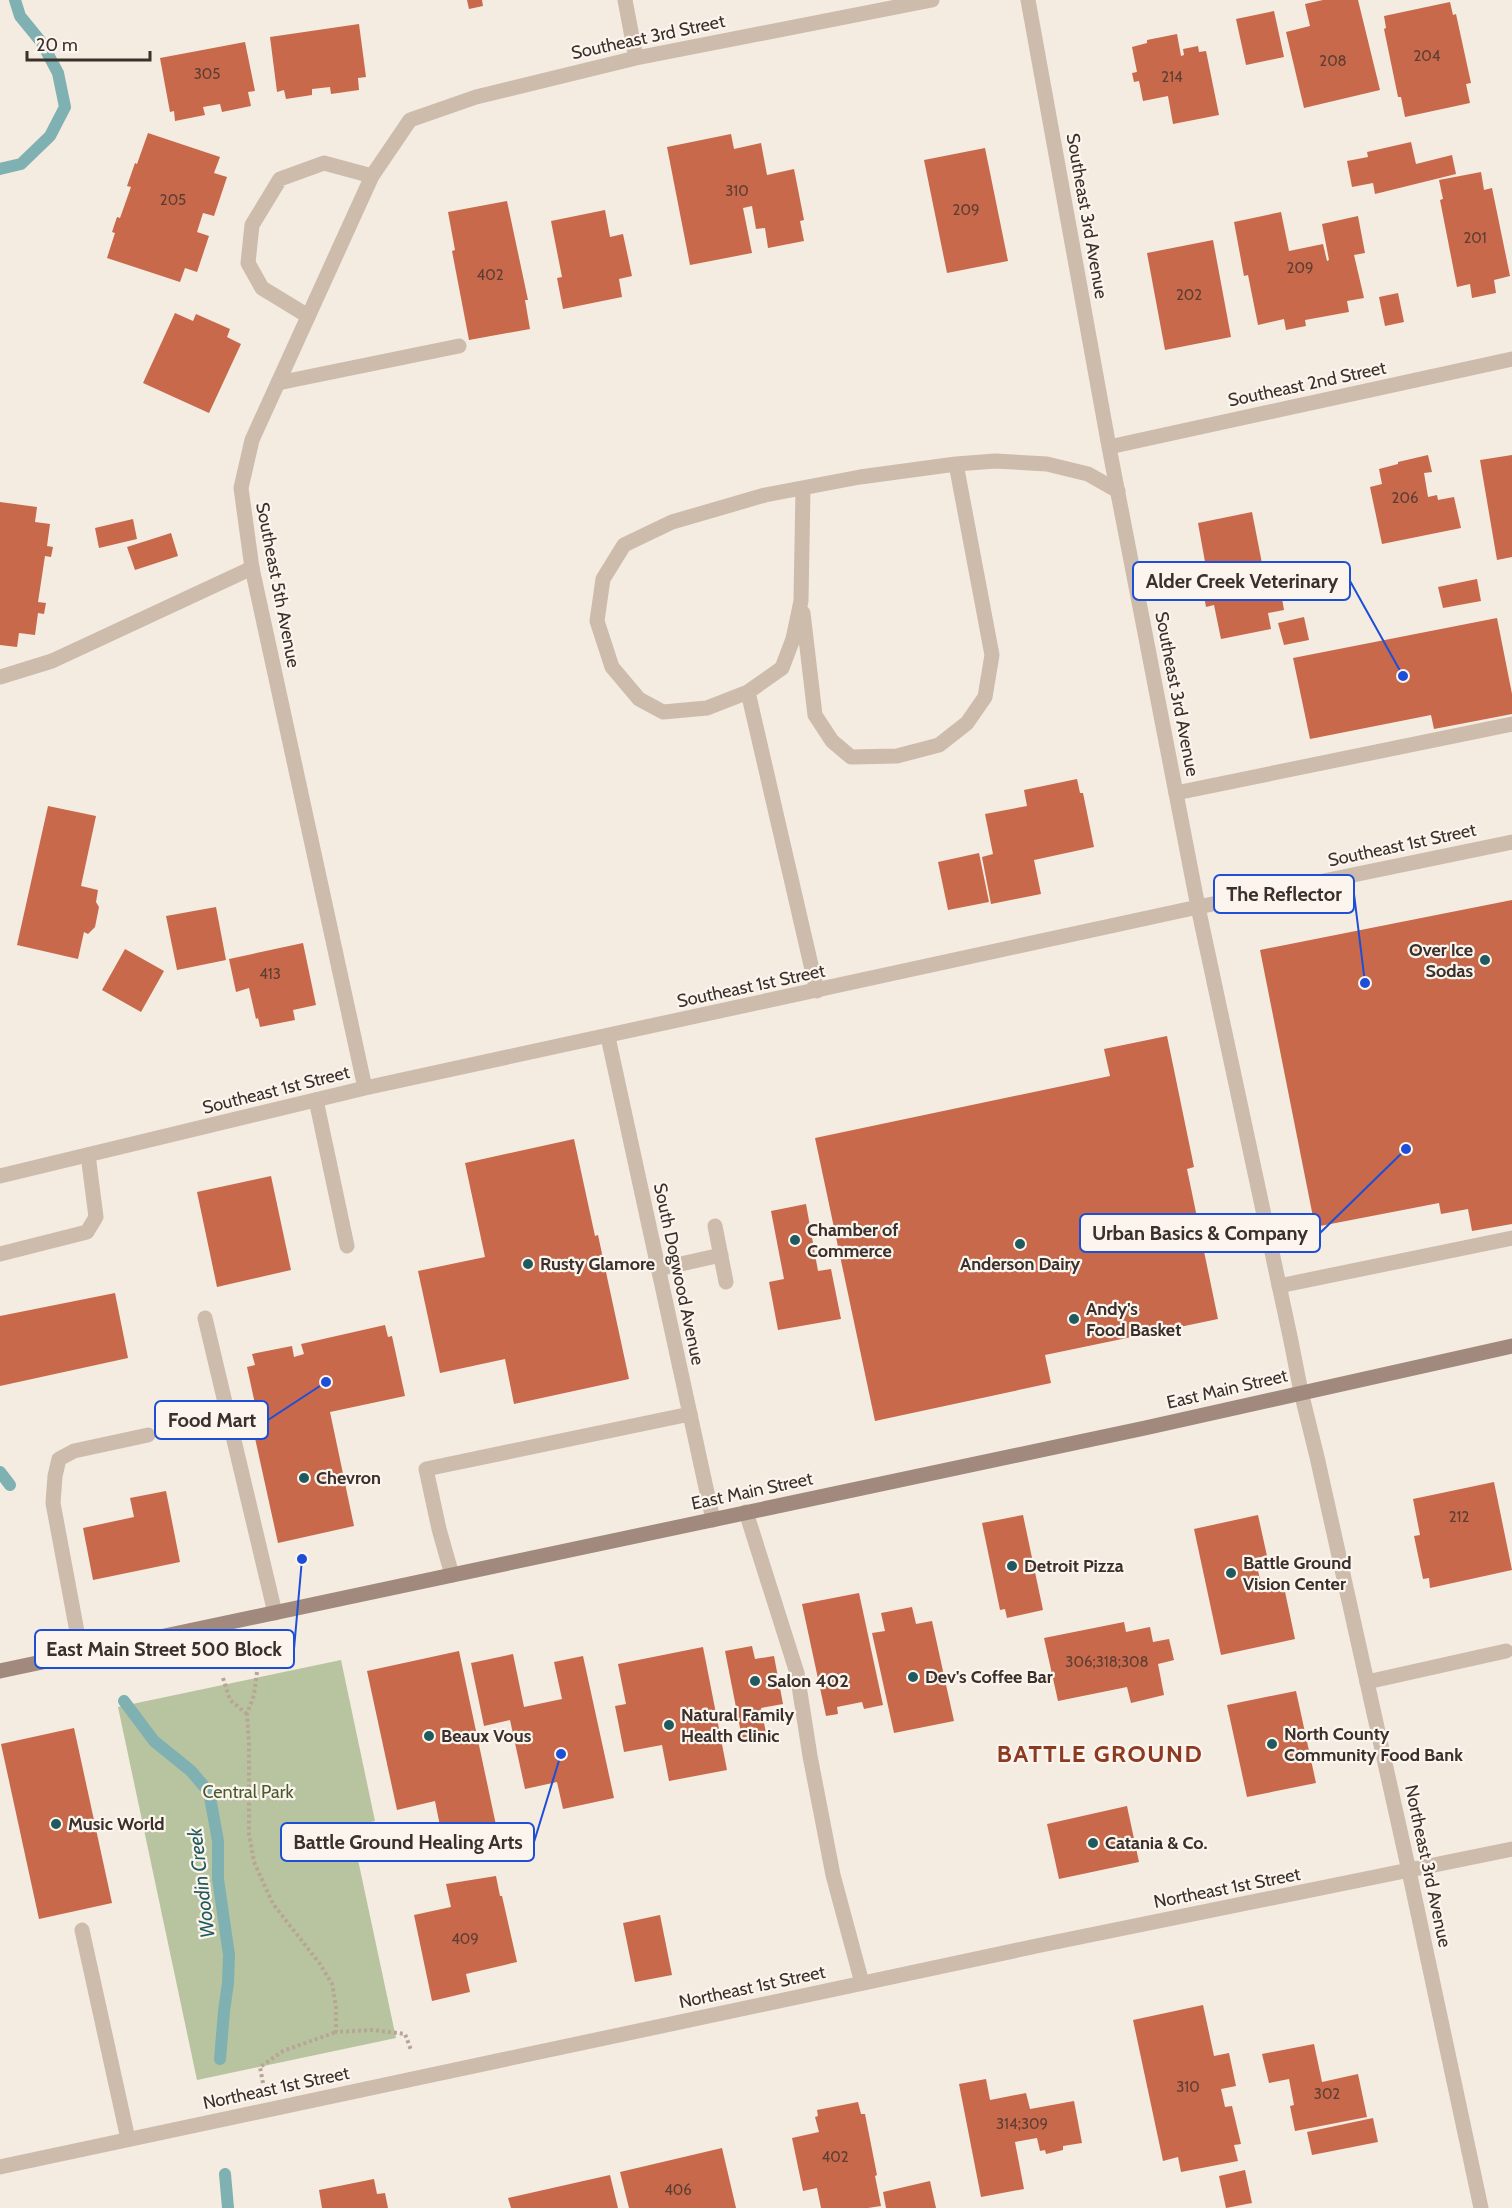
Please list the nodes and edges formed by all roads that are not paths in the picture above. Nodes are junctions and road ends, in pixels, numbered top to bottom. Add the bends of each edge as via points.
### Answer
1 (625, 0) edge
2 (932, 0) edge
3 (1028, 0) edge
4 (636, 58) junction
5 (410, 120) joint
6 (372, 176) junction
7 (308, 316) junction
8 (459, 346) dead end
9 (1512, 359) edge
10 (278, 383) junction
11 (1110, 447) junction
12 (956, 464) junction
13 (803, 488) junction
14 (1118, 491) junction
15 (252, 568) junction
16 (801, 601) junction
17 (0, 677) edge
18 (748, 692) junction
19 (1512, 724) edge
20 (1176, 793) junction
21 (1512, 842) edge
22 (1198, 907) junction
23 (817, 991) junction
24 (608, 1037) junction
25 (365, 1088) junction
26 (316, 1100) junction
27 (88, 1155) junction
28 (0, 1176) edge
29 (714, 1226) dead end
30 (1512, 1239) edge
31 (347, 1246) dead end
32 (0, 1254) edge
33 (721, 1255) junction
34 (658, 1269) junction
35 (726, 1282) dead end
36 (1279, 1286) junction
37 (205, 1318) dead end
38 (1512, 1346) edge
39 (1300, 1392) junction
40 (690, 1414) junction
41 (148, 1435) dead end
42 (746, 1512) junction
43 (713, 1520) junction
44 (452, 1575) junction
45 (275, 1613) junction
46 (1506, 1651) dead end
47 (81, 1653) junction
48 (0, 1671) edge
49 (1367, 1683) junction
50 (1512, 1849) edge
51 (1409, 1871) junction
52 (81, 1930) dead end
53 (862, 1983) junction
54 (128, 2139) junction
55 (0, 2167) edge
56 (1481, 2208) edge

1 - 4 street
2 - 4 street, Southeast 3rd Street
3 - 11 street, Southeast 3rd Avenue
4 - 5 street, Southeast 3rd Street via 476,97
5 - 6 street, Southeast 5th Avenue
6 - 7 street, Southeast 5th Avenue
6 - 7 street via 324,163 280,179 252,225 248,263 262,288
7 - 10 street, Southeast 5th Avenue
8 - 10 street
9 - 11 street, Southeast 2nd Street
10 - 15 street, Southeast 5th Avenue via 252,440 241,488
11 - 14 street, Southeast 3rd Avenue
12 - 13 street
12 - 14 street via 1047,464 1088,474
12 - 16 street via 992,655 985,697 967,723 939,745 897,756 851,757 832,741 815,716
13 - 16 street
13 - 18 street via 672,522 624,545 603,579 597,621 612,668 639,699 663,712 707,708
14 - 20 street, Southeast 3rd Avenue
15 - 17 street via 52,661
15 - 25 street, Southeast 5th Avenue
16 - 18 street via 782,668
18 - 23 street
19 - 20 street
20 - 22 street, Southeast 3rd Avenue
21 - 22 street, Southeast 1st Street
22 - 23 street, Southeast 1st Street
22 - 36 street, Southeast 3rd Avenue
23 - 24 street, Southeast 1st Street
24 - 25 street, Southeast 1st Street
24 - 34 street, South Dogwood Avenue
25 - 26 street, Southeast 1st Street
26 - 27 street, Southeast 1st Street
26 - 31 street
27 - 28 street, Southeast 1st Street
27 - 32 street via 96,1217 87,1232
29 - 33 street
30 - 36 street
33 - 34 street
33 - 35 street
34 - 40 street, South Dogwood Avenue
36 - 39 street, Southeast 3rd Avenue
37 - 45 street
38 - 39 main road, East Main Street
39 - 42 main road, East Main Street
39 - 49 street, Northeast 3rd Avenue
40 - 43 street, South Dogwood Avenue
40 - 44 street via 426,1469
41 - 47 street via 74,1451 59,1459 53,1503
42 - 43 main road, East Main Street
42 - 53 street via 797,1673 833,1875
43 - 44 main road, East Main Street
44 - 45 main road, East Main Street
45 - 47 main road, East Main Street
46 - 49 street
47 - 48 main road, East Main Street
49 - 51 street, Northeast 3rd Avenue
50 - 51 street, Northeast 1st Street
51 - 53 street, Northeast 1st Street
51 - 56 street, Northeast 3rd Avenue
52 - 54 street
53 - 54 street, Northeast 1st Street
54 - 55 street, Northeast 1st Street

